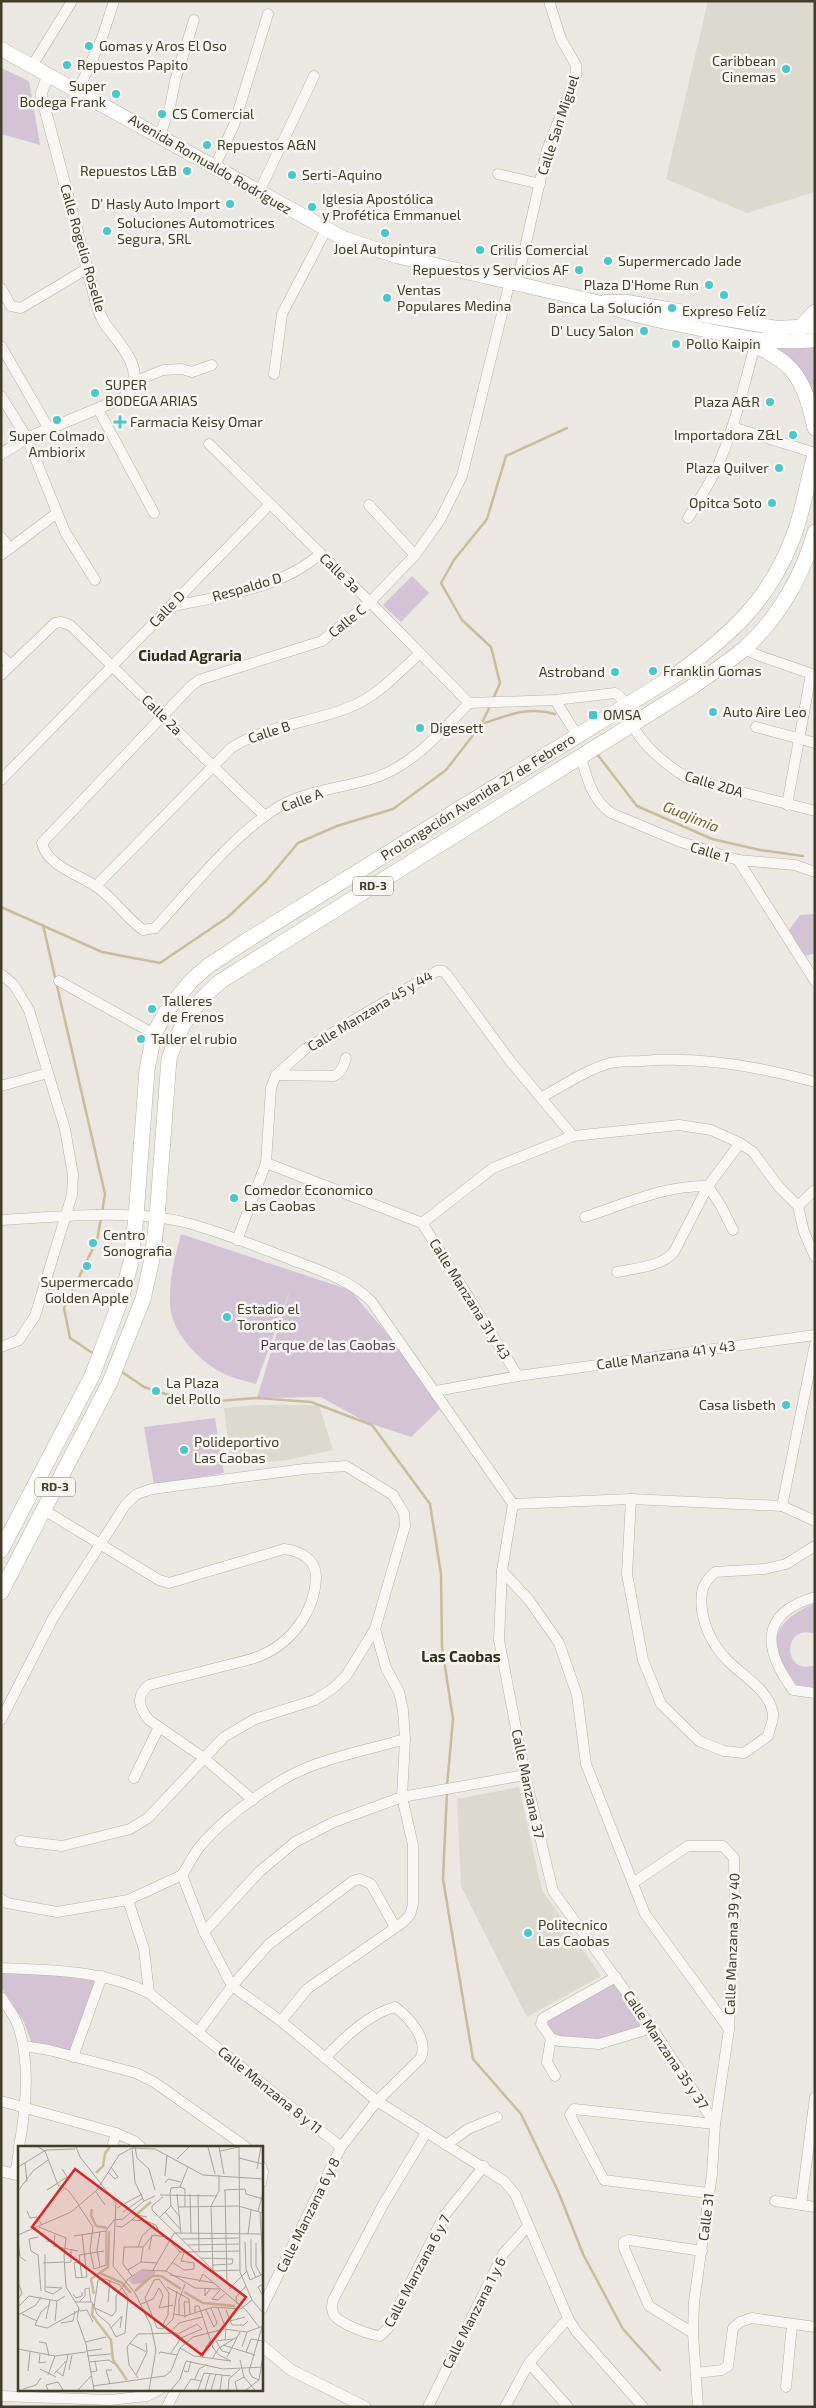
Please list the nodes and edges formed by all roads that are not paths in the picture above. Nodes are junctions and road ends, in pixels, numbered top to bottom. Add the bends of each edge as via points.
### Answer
1 (72, 1) edge
2 (114, 1) edge
3 (549, 1) edge
4 (268, 14) dead end
5 (194, 20) dead end
6 (1, 49) edge
7 (32, 66) junction
8 (48, 74) junction
9 (314, 76) dead end
10 (78, 91) junction
11 (160, 135) junction
12 (214, 166) junction
13 (498, 174) dead end
14 (540, 184) junction
15 (259, 192) junction
16 (326, 230) junction
17 (88, 268) junction
18 (514, 282) junction
19 (1, 288) edge
20 (601, 302) junction
21 (815, 312) edge
22 (807, 327) edge
23 (733, 337) junction
24 (815, 340) edge
25 (1, 346) edge
26 (755, 346) junction
27 (212, 365) dead end
28 (274, 374) dead end
29 (134, 382) junction
30 (1, 396) edge
31 (98, 409) junction
32 (732, 427) junction
33 (815, 428) edge
34 (49, 429) junction
35 (27, 438) junction
36 (209, 444) dead end
37 (1, 454) edge
38 (815, 454) edge
39 (270, 504) junction
40 (369, 505) dead end
41 (57, 512) junction
42 (154, 513) dead end
43 (688, 518) dead end
44 (815, 532) edge
45 (1, 537) edge
46 (5, 551) edge
47 (320, 554) junction
48 (415, 554) junction
49 (95, 580) dead end
50 (370, 602) junction
51 (169, 607) junction
52 (744, 648) junction
53 (420, 653) junction
54 (1, 656) edge
55 (10, 665) junction
56 (113, 666) junction
57 (1, 674) edge
58 (813, 674) edge
59 (555, 700) junction
60 (474, 703) junction
61 (626, 706) junction
62 (163, 715) junction
63 (631, 724) junction
64 (756, 727) dead end
65 (578, 735) junction
66 (799, 739) junction
67 (815, 743) edge
68 (580, 757) junction
69 (211, 766) junction
70 (1, 780) edge
71 (787, 805) junction
72 (815, 811) edge
73 (265, 816) junction
74 (738, 860) junction
75 (815, 872) edge
76 (96, 886) junction
77 (1, 974) edge
78 (59, 981) dead end
79 (815, 981) edge
80 (154, 1034) junction
81 (346, 1058) dead end
82 (48, 1073) junction
83 (276, 1075) junction
84 (815, 1082) edge
85 (1, 1086) edge
86 (542, 1097) junction
87 (573, 1136) junction
88 (740, 1143) junction
89 (266, 1163) junction
90 (708, 1186) junction
91 (815, 1190) edge
92 (798, 1206) junction
93 (65, 1216) junction
94 (136, 1216) junction
95 (585, 1217) dead end
96 (157, 1218) junction
97 (1, 1220) edge
98 (422, 1223) junction
99 (732, 1230) dead end
100 (237, 1240) junction
101 (815, 1257) edge
102 (617, 1272) dead end
103 (815, 1335) edge
104 (815, 1344) edge
105 (1, 1346) edge
106 (518, 1376) junction
107 (436, 1391) junction
108 (631, 1499) junction
109 (513, 1504) junction
110 (782, 1506) junction
111 (44, 1510) junction
112 (815, 1521) edge
113 (100, 1545) junction
114 (815, 1546) edge
115 (1, 1550) edge
116 (502, 1570) junction
117 (1, 1592) edge
118 (815, 1597) edge
119 (375, 1629) junction
120 (815, 1693) edge
121 (1, 1720) edge
122 (159, 1727) junction
123 (405, 1739) junction
124 (204, 1758) junction
125 (525, 1775) junction
126 (134, 1778) dead end
127 (402, 1798) junction
128 (252, 1800) junction
129 (20, 1841) dead end
130 (182, 1875) junction
131 (632, 1883) junction
132 (1, 1899) edge
133 (128, 1900) junction
134 (399, 1925) junction
135 (204, 1932) junction
136 (1, 1968) edge
137 (102, 1976) junction
138 (616, 1977) junction
139 (232, 1986) junction
140 (148, 1993) junction
141 (1, 1997) edge
142 (281, 2022) junction
143 (652, 2028) junction
144 (729, 2029) junction
145 (198, 2032) junction
146 (551, 2038) junction
147 (24, 2046) junction
148 (73, 2057) junction
149 (326, 2058) junction
150 (555, 2076) dead end
151 (815, 2098) edge
152 (1, 2101) edge
153 (377, 2101) junction
154 (26, 2109) junction
155 (497, 2117) dead end
156 (715, 2124) junction
157 (116, 2133) junction
158 (426, 2133) junction
159 (812, 2142) edge
160 (446, 2145) junction
161 (19, 2146) edge
162 (112, 2146) edge
163 (140, 2146) edge
164 (245, 2146) edge
165 (341, 2147) junction
166 (484, 2166) junction
167 (1, 2171) edge
168 (17, 2174) edge
169 (708, 2193) junction
170 (775, 2201) dead end
171 (801, 2205) junction
172 (815, 2207) edge
173 (528, 2226) junction
174 (702, 2250) junction
175 (262, 2308) edge
176 (568, 2318) junction
177 (792, 2324) junction
178 (815, 2327) edge
179 (693, 2333) junction
180 (262, 2346) edge
181 (529, 2363) junction
182 (696, 2373) junction
183 (786, 2387) dead end
184 (158, 2390) edge
185 (176, 2390) edge
186 (1, 2396) edge
187 (108, 2403) edge
188 (167, 2407) edge
189 (365, 2407) edge
190 (428, 2407) edge
191 (505, 2407) edge
192 (568, 2407) edge
193 (643, 2407) edge
194 (698, 2407) edge

1 - 7 street
2 - 10 street via 102,38
3 - 14 street, Calle San Miguel via 561,38 576,65 576,76 547,150
4 - 12 street via 234,125
5 - 11 street
6 - 7 main road, Avenida Romualdo Rodríguez
7 - 8 main road, Avenida Romualdo Rodríguez
8 - 10 main road, Avenida Romualdo Rodríguez
8 - 17 street, Calle Rogelio Roselle via 41,94
9 - 15 street
10 - 11 main road, Avenida Romualdo Rodríguez
11 - 12 main road, Avenida Romualdo Rodríguez
12 - 15 main road, Avenida Romualdo Rodríguez
13 - 14 street
14 - 18 street, Calle San Miguel
15 - 16 main road, Avenida Romualdo Rodríguez
16 - 18 main road, Avenida Romualdo Rodríguez via 396,256
16 - 28 street via 282,314
17 - 19 street via 21,308 11,306
17 - 29 street, Calle Rogelio Roselle via 99,312 128,354 134,369
18 - 20 main road, Avenida Romualdo Rodríguez
18 - 48 street, Calle C via 462,476 440,520
20 - 22 main road, Avenida Romualdo Rodríguez via 627,302 753,325
20 - 23 main road, Avenida Romualdo Rodríguez via 625,313
21 - 22 main road
23 - 24 main road, Avenida Romualdo Rodríguez via 778,342
23 - 26 main road
25 - 34 street
26 - 32 street
26 - 33 main road via 782,360 798,376 809,401
27 - 29 street via 192,372 163,370
29 - 31 street via 123,398
30 - 35 street
31 - 34 street
31 - 42 street
32 - 38 street
32 - 43 street via 713,475
34 - 35 street
35 - 37 street
35 - 41 street
36 - 39 street, Calle 3a
38 - 61 main road, Prolongación Avenida 27 de Febrero / RD-3 via 792,540 765,594 716,645
39 - 47 street, Calle 3a
39 - 51 street, Calle D
40 - 48 street
41 - 46 street
41 - 49 street via 73,548
44 - 52 main road, Prolongación Avenida 27 de Febrero / RD-3 via 785,601
45 - 46 street
47 - 50 street, Calle 3a
47 - 51 street, Respaldo D via 291,575 237,592
48 - 50 street, Calle C
50 - 53 street, Calle 3a
50 - 62 street, Calle C via 322,641 198,680
51 - 56 street, Calle D
52 - 58 street
52 - 63 main road, Prolongación Avenida 27 de Febrero / RD-3 via 689,689
53 - 60 street, Calle 3a
53 - 69 street, Calle B via 376,693 352,706 247,738
54 - 55 street
55 - 56 street, Calle 2a via 55,623 61,622 70,626
55 - 57 street
56 - 62 street, Calle 2a
56 - 70 street, Calle D
58 - 66 street
59 - 60 street
59 - 61 street via 615,692
59 - 65 street
60 - 73 street, Calle A via 390,772 282,805
61 - 63 street
61 - 65 main road, Prolongación Avenida 27 de Febrero / RD-3
62 - 69 street, Calle 2a
62 - 76 street, Calle C via 42,843 51,860
63 - 68 main road, Prolongación Avenida 27 de Febrero / RD-3
63 - 71 street, Calle 2DA via 669,766 687,778
64 - 66 street
65 - 80 main road, Prolongación Avenida 27 de Febrero / RD-3 via 208,966 176,997
66 - 67 street
66 - 71 street
68 - 74 street, Calle 1 via 595,796 611,813 678,842
68 - 96 main road, Prolongación Avenida 27 de Febrero / RD-3 via 229,976 201,998 176,1036 169,1059
69 - 73 street, Calle 2a
69 - 76 street, Calle B
71 - 72 street
73 - 76 street, Calle A via 235,842 155,928 143,930 134,924
74 - 75 street via 794,865
74 - 79 street, Calle 1
77 - 82 street via 14,985 29,1010
78 - 80 street
80 - 94 main road, Prolongación Avenida 27 de Febrero / RD-3 via 147,1070
81 - 83 street via 344,1066 334,1076
82 - 85 street
82 - 93 street via 66,1129 73,1175 72,1195
83 - 86 street, Calle Manzana 45 y 44 via 304,1049 437,971 447,975 511,1062
83 - 89 street via 271,1088
84 - 86 street via 709,1061 669,1058 613,1063 596,1068
86 - 87 street, Calle Manzana 45 y 44
87 - 88 street via 679,1125 711,1130
87 - 98 street via 493,1168
88 - 90 street
88 - 92 street via 752,1152
89 - 98 street
89 - 100 street
90 - 95 street via 664,1191
90 - 99 street via 722,1206
90 - 102 street via 669,1258
91 - 92 street
92 - 101 street via 804,1232
93 - 94 street
93 - 97 street
93 - 105 street via 35,1316 19,1340
94 - 96 street
94 - 115 main road, Prolongación Avenida 27 de Febrero / RD-3 via 131,1262 109,1336 92,1376
96 - 100 street via 183,1222
96 - 111 main road, Prolongación Avenida 27 de Febrero / RD-3 via 143,1299 125,1346
98 - 106 street, Calle Manzana 31 y 43
100 - 107 street via 345,1280 358,1289 371,1301
103 - 106 street, Calle Manzana 41 y 43
104 - 110 street
106 - 107 street, Calle Manzana 41 y 43
107 - 109 street
108 - 109 street
108 - 110 street
108 - 114 street via 627,1574 643,1660 661,1704 699,1741 724,1751 744,1753 768,1736 773,1714 765,1695 712,1642 703,1617 700,1594 704,1582 715,1572 765,1569 786,1564
109 - 116 street, Calle Manzana 37
110 - 112 street
111 - 113 street
111 - 117 main road, Prolongación Avenida 27 de Febrero / RD-3
113 - 119 street via 126,1504 137,1494 152,1489 346,1466 393,1494 404,1513 406,1526
113 - 121 street via 53,1618
113 - 122 street via 169,1583 284,1548 299,1551 314,1569 313,1598 298,1628 279,1646 260,1656 149,1685 142,1690 139,1700 142,1712
116 - 125 street, Calle Manzana 37 via 499,1640
116 - 131 street via 529,1600 558,1643 577,1695 586,1764
118 - 120 street via 782,1615 771,1630 772,1652 778,1670 794,1690
119 - 123 street via 403,1710
119 - 124 street via 346,1676 332,1689 315,1700 255,1720 224,1737
122 - 124 street
122 - 126 street
123 - 127 street
123 - 128 street via 314,1765
124 - 128 street
124 - 129 street via 148,1818 130,1829 62,1846
125 - 127 street
125 - 138 street, Calle Manzana 37 via 552,1891
127 - 134 street via 414,1845 413,1904 410,1915
127 - 135 street via 334,1822 295,1842 259,1872
128 - 130 street via 202,1844
130 - 133 street
130 - 135 street
131 - 144 street via 645,1914
131 - 144 street, Calle Manzana 39 y 40 via 688,1846 723,1846 734,1858 735,1920
132 - 133 street via 7,1903 57,1912
133 - 140 street via 144,1949
134 - 139 street via 371,1884 360,1879 353,1881 269,1944
134 - 142 street via 308,1989
135 - 139 street
136 - 137 street, Calle Manzana 8 y 11
137 - 140 street, Calle Manzana 8 y 11
137 - 148 street
138 - 143 street, Calle Manzana 35 y 37
138 - 146 street via 543,2018 541,2024
139 - 142 street
139 - 145 street
140 - 145 street, Calle Manzana 8 y 11
141 - 147 street via 17,2023
142 - 149 street
143 - 146 street via 599,2044
143 - 156 street, Calle Manzana 35 y 37
144 - 156 street, Calle 31
145 - 165 street, Calle Manzana 8 y 11
146 - 150 street via 546,2062
147 - 148 street
147 - 154 street
148 - 164 street via 148,2079
149 - 153 street
149 - 153 street, Calle Manzana 6 y 8 via 343,2038 384,2010 395,2007 404,2014 423,2042 424,2052
151 - 159 street
152 - 154 street
153 - 158 street
153 - 165 street, Calle Manzana 6 y 8
154 - 157 street
154 - 161 street
155 - 160 street via 468,2129
156 - 169 street, Calle 31
156 - 169 street via 574,2109 570,2115 602,2179
157 - 162 street
157 - 163 street
158 - 160 street
158 - 166 street, Calle Manzana 6 y 7 via 384,2203 333,2300 331,2309 336,2318 370,2335 380,2336 388,2328 444,2216
159 - 171 street
160 - 166 street
165 - 175 street, Calle Manzana 6 y 8
166 - 173 street via 515,2194
167 - 168 street
169 - 174 street, Calle 31
170 - 171 street
171 - 172 street
173 - 176 street
173 - 190 street, Calle Manzana 1 y 6 via 503,2254
174 - 179 street, Calle 31
174 - 179 street via 624,2242 649,2306
176 - 181 street
176 - 193 street
177 - 178 street
177 - 182 street via 752,2318 740,2322 733,2328 728,2366 722,2370
177 - 183 street
179 - 182 street, Calle 31
180 - 189 street via 291,2370
181 - 191 street
181 - 192 street
182 - 194 street, Calle 31
184 - 187 street via 147,2396
185 - 188 street
186 - 187 street

